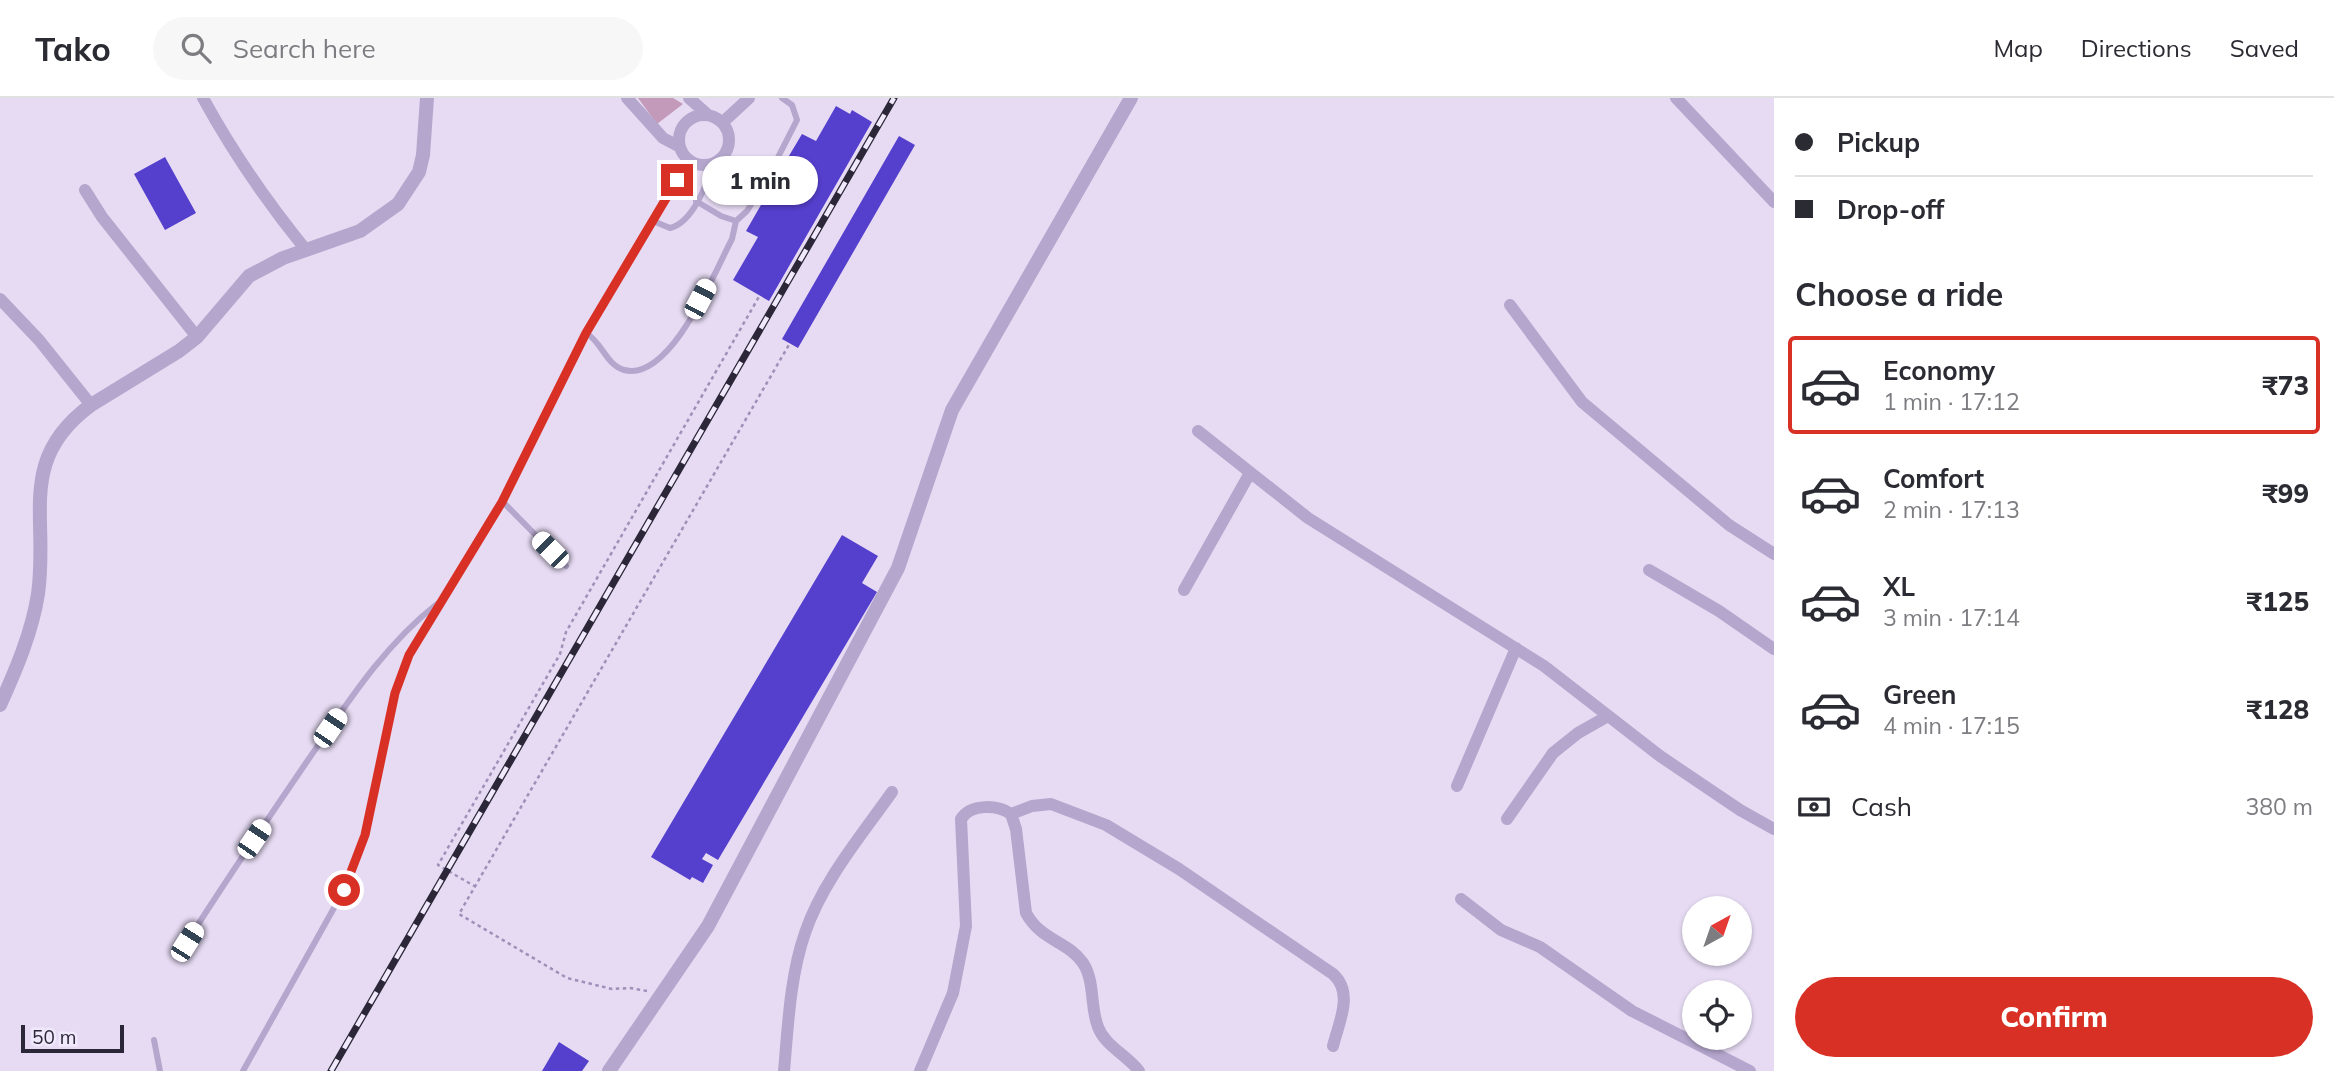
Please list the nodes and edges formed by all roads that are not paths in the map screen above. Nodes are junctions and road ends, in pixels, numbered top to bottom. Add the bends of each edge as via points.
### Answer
1 (203, 98) edge
2 (427, 98) edge
3 (627, 98) edge
4 (689, 98) edge
5 (749, 98) edge
6 (782, 98) edge
7 (1131, 98) edge
8 (1676, 98) edge
9 (708, 115) junction
10 (722, 123) junction
11 (680, 147) junction
12 (689, 159) junction
13 (712, 163) junction
14 (773, 167) dead end
15 (762, 187) dead end
16 (85, 190) dead end
17 (696, 201) junction
18 (1774, 202) edge
19 (736, 220) junction
20 (653, 221) junction
21 (306, 250) junction
22 (0, 299) edge
23 (1510, 305) dead end
24 (586, 333) junction
25 (197, 337) junction
26 (91, 405) junction
27 (1198, 431) dead end
28 (1250, 473) junction
29 (502, 502) junction
30 (1774, 554) edge
31 (566, 566) dead end
32 (1649, 570) dead end
33 (1184, 590) dead end
34 (439, 603) junction
35 (1516, 649) junction
36 (1774, 649) edge
37 (0, 705) edge
38 (1608, 716) junction
39 (1457, 786) dead end
40 (892, 792) dead end
41 (1011, 814) junction
42 (1507, 819) dead end
43 (1774, 829) edge
44 (1461, 899) dead end
45 (187, 942) dead end
46 (155, 1040) dead end
47 (1333, 1046) dead end
48 (160, 1071) edge
49 (243, 1071) edge
50 (610, 1071) edge
51 (784, 1071) edge
52 (920, 1071) edge
53 (1139, 1071) edge
54 (1750, 1071) edge

1 - 21 street via 228,145
2 - 21 street via 423,155 410,189 398,204 360,231
3 - 11 street via 663,138
4 - 9 street
5 - 10 street
6 - 14 lane via 792,105 797,120
7 - 50 street via 952,410 898,568 708,926
8 - 18 street
9 - 10 street
9 - 11 street via 685,123
10 - 13 street via 729,139 724,154
11 - 12 street
12 - 13 street
12 - 20 lane
13 - 17 lane
15 - 19 lane
16 - 25 street
17 - 19 lane
17 - 20 lane via 677,226 663,227
19 - 24 lane via 732,239 679,338 655,363 622,369
20 - 24 lane
21 - 25 street via 249,276
22 - 26 street
23 - 30 street via 1582,402 1729,525
24 - 29 lane
25 - 26 street
26 - 37 street via 54,441 42,471 38,596
27 - 28 street
28 - 33 street
28 - 35 street via 1308,518
29 - 31 lane
29 - 34 lane
32 - 36 street
34 - 45 lane via 402,635 345,706
34 - 49 lane via 409,655 395,693 365,835 344,890
35 - 38 street
35 - 39 street
38 - 42 street via 1553,753
38 - 43 street via 1660,756
40 - 51 street via 833,878 804,933
41 - 47 street via 1051,804 1106,825 1333,974 1341,981 1345,996
41 - 52 street via 1001,808 976,808 961,819 966,926 953,993
41 - 53 street via 1026,913 1046,937 1082,962 1104,1038
44 - 54 street via 1501,930 1540,947 1632,1011
46 - 48 lane

